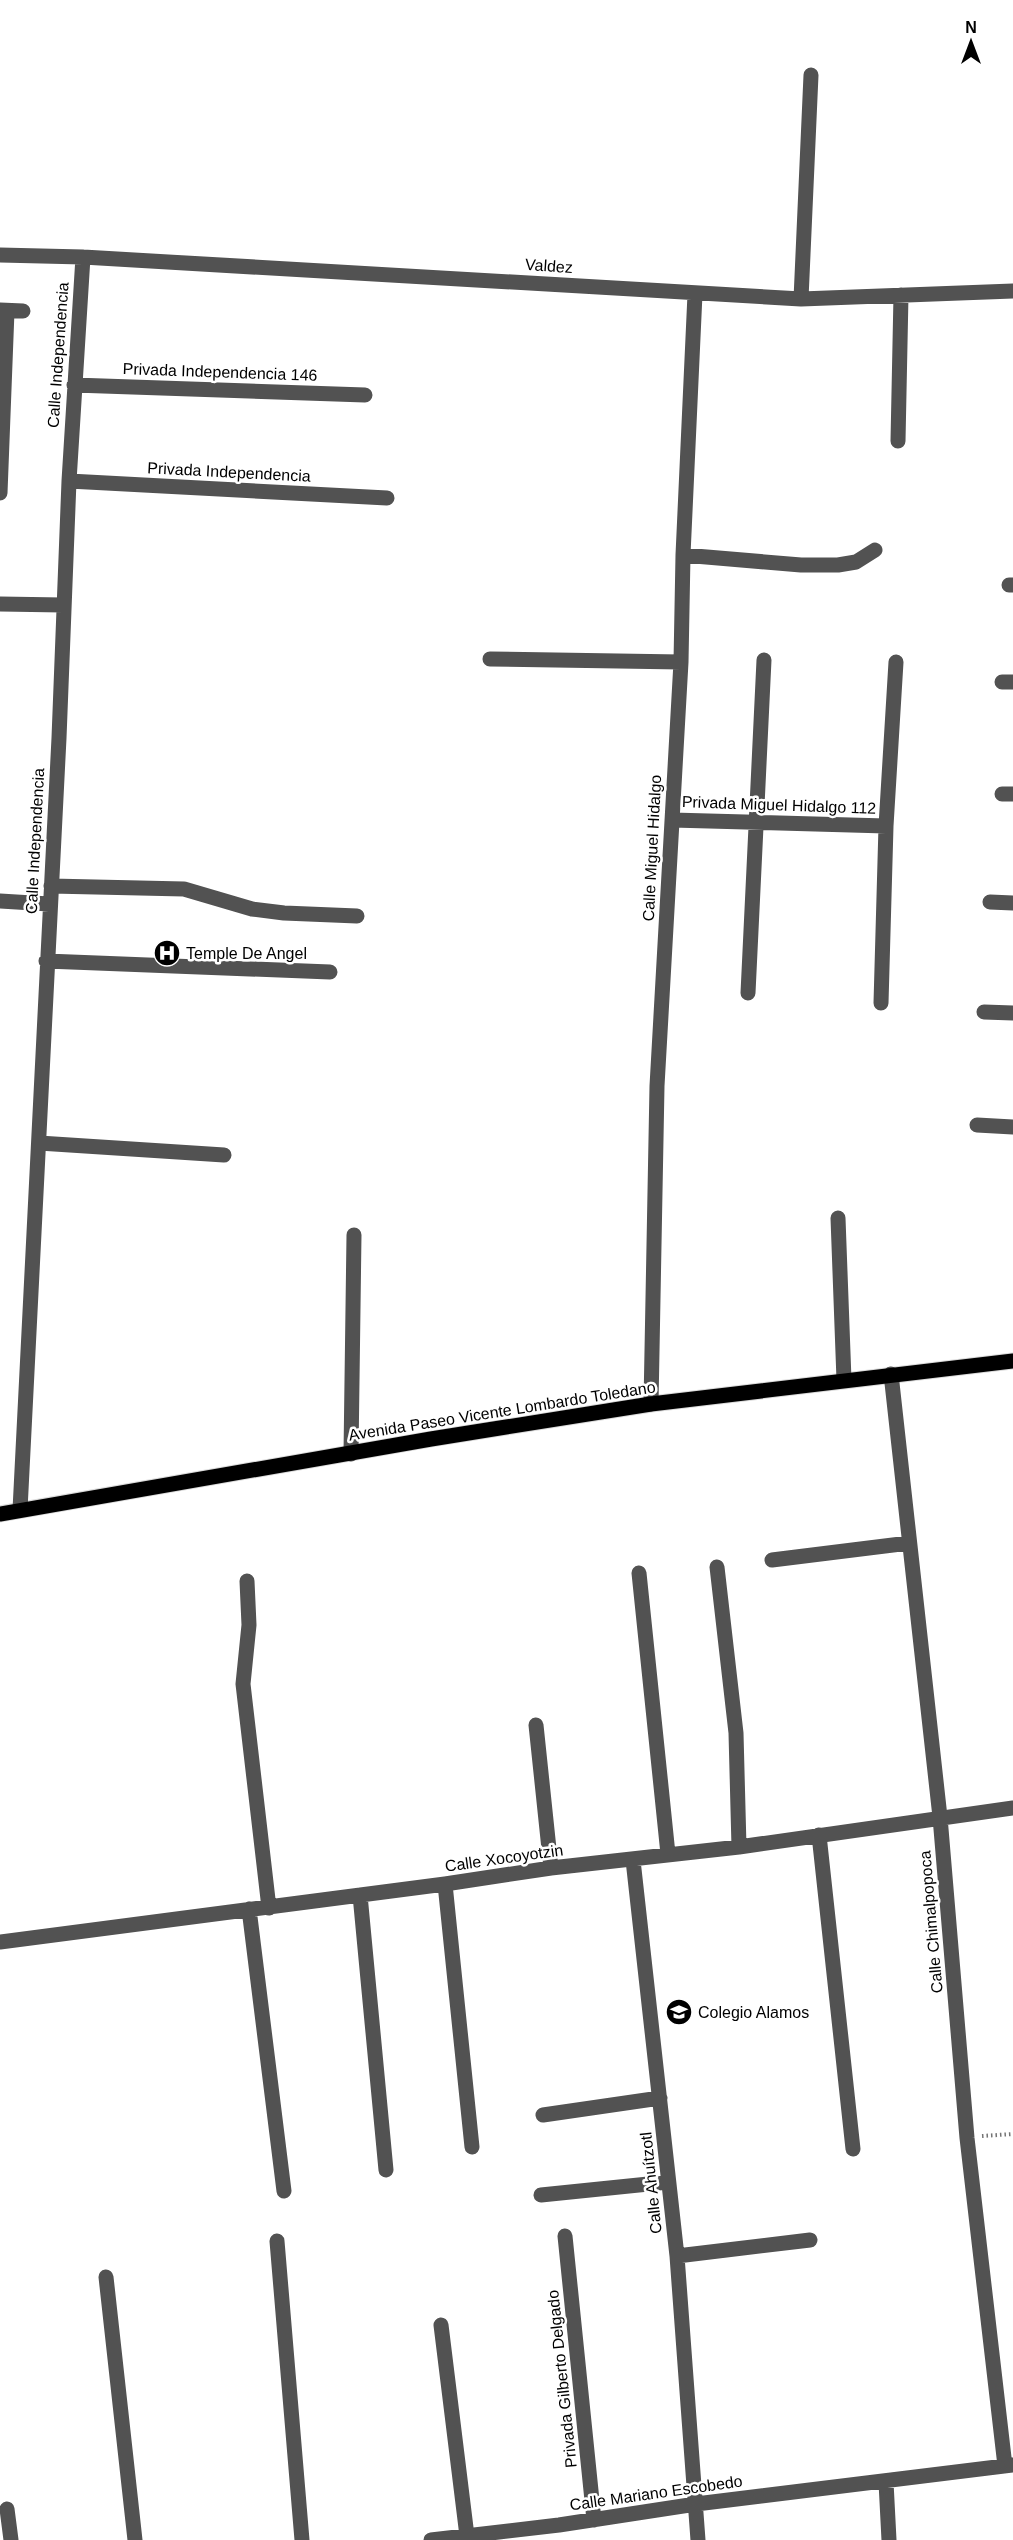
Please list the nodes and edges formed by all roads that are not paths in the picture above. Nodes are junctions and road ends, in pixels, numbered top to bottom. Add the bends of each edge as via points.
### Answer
1 (811, 75) dead end
2 (0, 255) edge
3 (83, 257) junction
4 (1013, 291) edge
5 (695, 294) junction
6 (901, 295) junction
7 (801, 299) junction
8 (3, 311) edge
9 (23, 311) dead end
10 (74, 385) junction
11 (365, 395) dead end
12 (898, 441) dead end
13 (69, 481) junction
14 (0, 492) edge
15 (387, 498) dead end
16 (875, 550) dead end
17 (683, 555) junction
18 (0, 603) edge
19 (63, 605) junction
20 (490, 659) dead end
21 (764, 660) dead end
22 (681, 662) junction
23 (896, 662) dead end
24 (672, 820) junction
25 (755, 824) junction
26 (886, 826) junction
27 (51, 886) junction
28 (0, 901) edge
29 (990, 902) dead end
30 (1013, 903) edge
31 (49, 904) junction
32 (357, 916) dead end
33 (46, 961) junction
34 (330, 972) dead end
35 (748, 993) dead end
36 (881, 1002) dead end
37 (984, 1012) dead end
38 (1013, 1013) edge
39 (977, 1125) dead end
40 (1013, 1127) edge
41 (39, 1143) junction
42 (224, 1155) dead end
43 (838, 1218) dead end
44 (354, 1235) dead end
45 (1013, 1361) edge
46 (891, 1374) junction
47 (844, 1380) junction
48 (651, 1404) junction
49 (351, 1454) junction
50 (20, 1510) junction
51 (0, 1514) edge
52 (909, 1543) junction
53 (772, 1560) dead end
54 (717, 1567) dead end
55 (639, 1573) dead end
56 (247, 1581) dead end
57 (536, 1725) dead end
58 (1013, 1808) edge
59 (940, 1817) junction
60 (819, 1835) junction
61 (739, 1847) junction
62 (668, 1854) junction
63 (633, 1860) junction
64 (551, 1868) junction
65 (445, 1884) junction
66 (360, 1895) junction
67 (269, 1908) junction
68 (249, 1909) junction
69 (0, 1942) edge
70 (660, 2098) junction
71 (543, 2115) dead end
72 (472, 2147) dead end
73 (853, 2149) dead end
74 (386, 2170) dead end
75 (668, 2182) junction
76 (284, 2191) dead end
77 (541, 2195) dead end
78 (565, 2236) dead end
79 (810, 2240) dead end
80 (277, 2241) dead end
81 (677, 2256) junction
82 (106, 2277) dead end
83 (441, 2325) dead end
84 (1009, 2466) edge
85 (886, 2482) junction
86 (696, 2504) junction
87 (7, 2509) dead end
88 (594, 2520) junction
89 (559, 2532) edge
90 (467, 2536) junction
91 (11, 2540) edge
92 (135, 2540) edge
93 (302, 2540) edge
94 (431, 2540) edge
95 (698, 2540) edge
96 (889, 2540) edge

1 - 7 street
2 - 3 street
3 - 5 street, Valdez
3 - 10 street, Calle Independencia
4 - 6 street, Valdez
5 - 7 street, Valdez
5 - 17 street, Calle Miguel Hidalgo
6 - 7 street, Valdez
6 - 12 street
8 - 9 street
8 - 14 street
10 - 11 street, Privada Independencia 146
10 - 13 street, Calle Independencia
13 - 15 street, Privada Independencia
13 - 19 street, Calle Independencia
16 - 17 street via 856,562 838,565
17 - 22 street, Calle Miguel Hidalgo
18 - 19 street
19 - 27 street, Calle Independencia
20 - 22 street
21 - 25 street
22 - 24 street, Calle Miguel Hidalgo
23 - 26 street
24 - 25 street, Privada Miguel Hidalgo 112
24 - 48 street, Calle Miguel Hidalgo via 657,1086
25 - 26 street, Privada Miguel Hidalgo 112
25 - 35 street
26 - 36 street
27 - 31 street, Calle Independencia
27 - 32 street via 184,889 252,909
28 - 31 street
29 - 30 street
31 - 33 street, Calle Independencia
33 - 34 street
33 - 41 street, Calle Independencia
37 - 38 street
39 - 40 street
41 - 42 street
41 - 50 street, Calle Independencia
43 - 47 street
44 - 49 street
45 - 46 main road, Avenida Paseo Vicente Lombardo Toledano
46 - 47 main road, Avenida Paseo Vicente Lombardo Toledano
46 - 52 street, Calle Chimalpopoca
47 - 48 main road, Avenida Paseo Vicente Lombardo Toledano
48 - 49 main road, Avenida Paseo Vicente Lombardo Toledano
49 - 50 main road, Avenida Paseo Vicente Lombardo Toledano
50 - 51 main road, Avenida Paseo Vicente Lombardo Toledano
52 - 53 street
52 - 59 street, Calle Chimalpopoca
54 - 61 street via 736,1732
55 - 62 street
56 - 67 street via 249,1625 243,1684
57 - 64 street
58 - 59 street, Calle Xocoyotzin
59 - 60 street, Calle Xocoyotzin
59 - 84 street, Calle Chimalpopoca via 967,2138
60 - 61 street, Calle Xocoyotzin
60 - 73 street
61 - 62 street, Calle Xocoyotzin
62 - 63 street, Calle Xocoyotzin
63 - 64 street, Calle Xocoyotzin
63 - 70 street, Calle Ahuítzotl
64 - 65 street, Calle Xocoyotzin
65 - 66 street, Calle Xocoyotzin
65 - 72 street
66 - 67 street, Calle Xocoyotzin
66 - 74 street
67 - 68 street, Calle Xocoyotzin
68 - 69 street, Calle Xocoyotzin
68 - 76 street
70 - 71 street
70 - 75 street, Calle Ahuítzotl
75 - 77 street
75 - 81 street, Calle Ahuítzotl
78 - 88 street, Privada Gilberto Delgado
79 - 81 street
80 - 93 street
81 - 86 street, Calle Ahuítzotl
82 - 92 street
83 - 90 street
84 - 85 street, Calle Mariano Escobedo
85 - 86 street, Calle Mariano Escobedo
85 - 96 street
86 - 88 street, Calle Mariano Escobedo
86 - 95 street, Calle Ahuítzotl
87 - 91 street
88 - 89 street, Calle Mariano Escobedo
89 - 90 street, Calle Mariano Escobedo
90 - 94 street, Calle Mariano Escobedo

